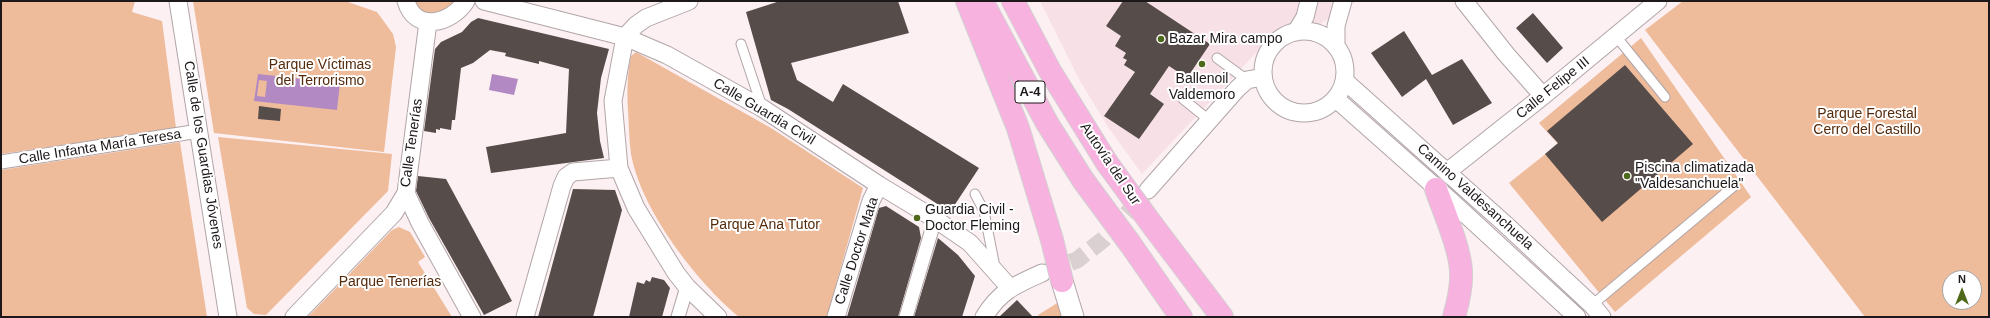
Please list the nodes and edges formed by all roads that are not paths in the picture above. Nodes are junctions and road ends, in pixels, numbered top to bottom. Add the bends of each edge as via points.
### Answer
1 (178, 1) edge
2 (406, 1) edge
3 (466, 1) edge
4 (484, 1) edge
5 (689, 1) edge
6 (967, 1) edge
7 (982, 1) edge
8 (1013, 1) edge
9 (1309, 1) edge
10 (1343, 1) edge
11 (1464, 1) edge
12 (1658, 1) edge
13 (428, 22) junction
14 (1296, 32) junction
15 (1615, 36) junction
16 (625, 37) junction
17 (741, 44) dead end
18 (1336, 46) junction
19 (1217, 58) dead end
20 (1255, 78) junction
21 (1345, 80) junction
22 (1543, 96) junction
23 (1665, 97) dead end
24 (1183, 99) dead end
25 (1336, 99) junction
26 (762, 108) junction
27 (1209, 120) junction
28 (199, 131) junction
29 (1, 162) edge
30 (619, 168) junction
31 (1441, 180) junction
32 (879, 185) junction
33 (1734, 186) dead end
34 (1148, 190) tunnel mouth
35 (406, 193) junction
36 (975, 194) dead end
37 (935, 219) junction
38 (388, 220) junction
39 (420, 223) junction
40 (1171, 251) junction
41 (996, 272) junction
42 (1042, 273) tunnel mouth
43 (1062, 281) joint
44 (687, 287) junction
45 (1010, 288) junction
46 (1597, 311) edge
47 (230, 314) edge
48 (294, 317) edge
49 (472, 317) edge
50 (525, 317) edge
51 (678, 317) edge
52 (718, 317) edge
53 (836, 317) edge
54 (906, 317) edge
55 (984, 317) edge
56 (1073, 317) edge
57 (1181, 317) edge
58 (1222, 317) edge
59 (1237, 317) edge
60 (1454, 317) edge
61 (1577, 317) edge

1 - 28 street, Calle de los Guardias Jóvenes
2 - 13 street via 418,20
3 - 13 street via 445,19
4 - 16 street, Calle Guardia Civil
5 - 16 street via 646,18
6 - 43 highway, bridge via 1018,128
7 - 57 highway, A-4, bridge via 1047,123 1083,180
8 - 40 highway, Autovía del Sur / A-4, bridge via 1050,71 1107,163
9 - 14 street via 1305,17
10 - 18 street via 1336,26
11 - 22 street
12 - 15 street, Calle Felipe III
13 - 35 street, Calle Tenerías
14 - 18 street via 1318,34
14 - 20 street via 1284,36 1275,44
15 - 22 street, Calle Felipe III
15 - 23 lane
16 - 26 street, Calle Guardia Civil via 667,55
16 - 30 street via 613,101
17 - 26 lane
18 - 21 street via 1344,62
19 - 20 lane
20 - 25 street via 1274,101 1285,109 1298,113 1312,113 1325,108
20 - 27 street
21 - 25 street
21 - 31 street, Camino Valdesanchuela
22 - 31 street, Calle Felipe III
24 - 27 lane
25 - 31 street, Camino Valdesanchuela
26 - 32 street, Calle Guardia Civil
27 - 34 street
28 - 29 street, Calle Infanta María Teresa
28 - 47 street, Calle de los Guardias Jóvenes
30 - 44 street via 636,208
30 - 50 street via 573,172 566,177
31 - 46 street, Camino Valdesanchuela via 1504,223
31 - 60 highway via 1461,271
31 - 61 street, Camino Valdesanchuela
32 - 37 street, Calle Guardia Civil
32 - 53 street, Calle Doctor Mata via 871,201
33 - 46 lane
35 - 38 street, Calle Tenerías
35 - 39 street
36 - 41 lane via 984,211
37 - 41 street, Calle Guardia Civil via 970,243
37 - 54 street
38 - 39 street via 400,217
38 - 48 street, Calle Tenerías
39 - 49 street
40 - 58 highway, Autovía del Sur / A-4
40 - 59 highway
41 - 45 street, Calle Guardia Civil
42 - 45 street
43 - 56 street
44 - 51 street
44 - 52 street
45 - 55 street via 992,305

